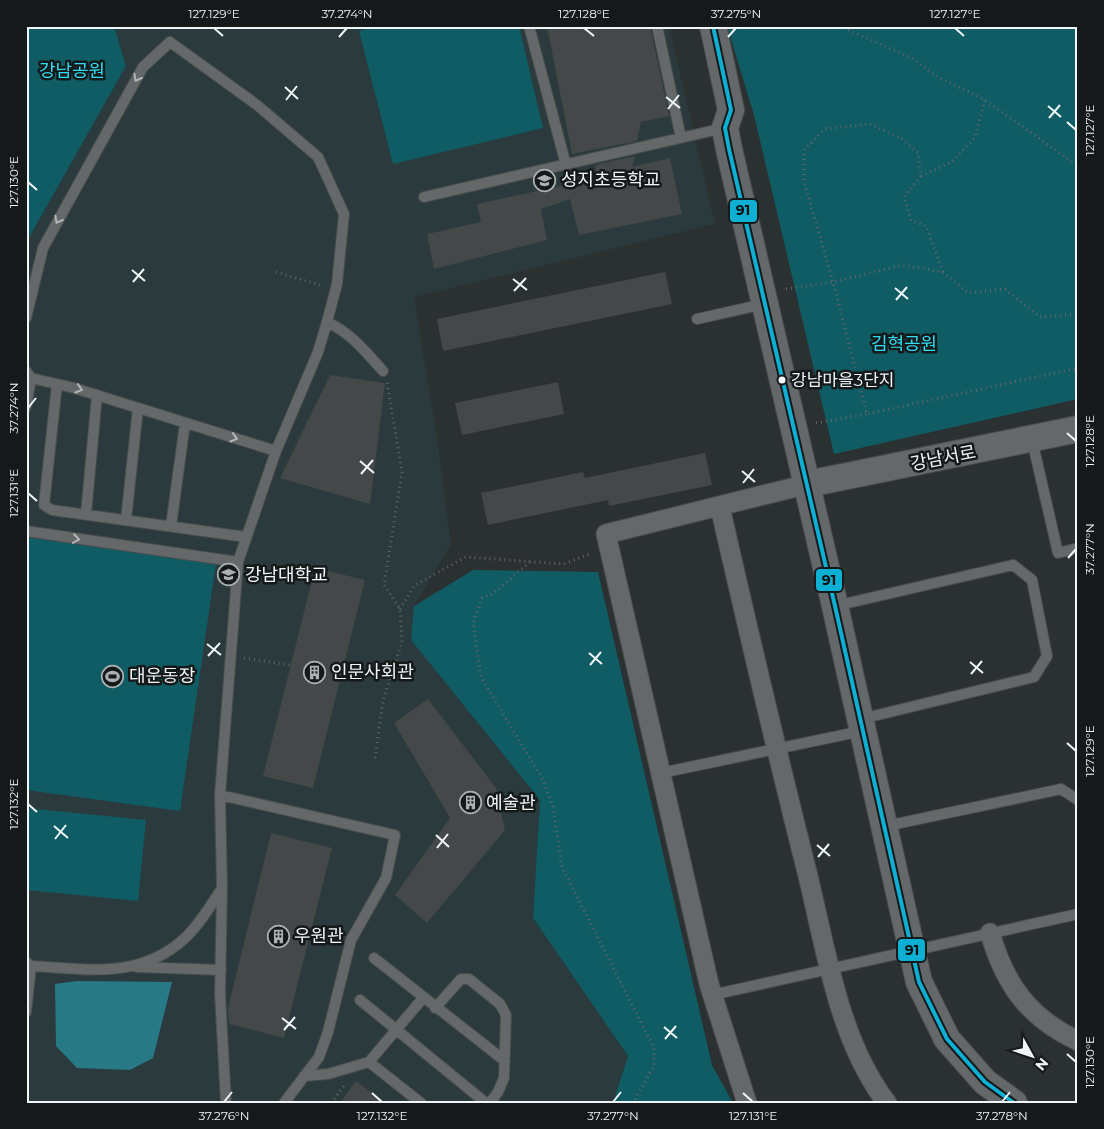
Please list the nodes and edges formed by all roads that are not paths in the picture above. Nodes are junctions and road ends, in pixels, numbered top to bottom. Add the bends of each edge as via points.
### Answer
1 (529, 26) edge
2 (657, 26) edge
3 (695, 26) edge
4 (713, 26) edge
5 (726, 128) junction
6 (681, 138) junction
7 (566, 164) junction
8 (424, 197) dead end
9 (776, 297) junction
10 (26, 318) edge
11 (697, 319) dead end
12 (327, 322) junction
13 (383, 371) road end
14 (29, 374) edge
15 (57, 384) junction
16 (97, 395) junction
17 (26, 407) edge
18 (138, 408) junction
19 (185, 422) junction
20 (1078, 429) edge
21 (1032, 440) junction
22 (276, 450) junction
23 (808, 484) junction
24 (720, 507) junction
25 (86, 514) junction
26 (126, 520) junction
27 (171, 526) junction
28 (26, 532) edge
29 (246, 537) junction
30 (1078, 548) edge
31 (238, 562) junction
32 (835, 606) junction
33 (861, 725) junction
34 (776, 749) junction
35 (660, 773) junction
36 (220, 795) junction
37 (1078, 800) edge
38 (884, 827) junction
39 (222, 887) junction
40 (1078, 914) edge
41 (990, 934) junction
42 (912, 951) junction
43 (374, 958) dead end
44 (28, 964) edge
45 (134, 967) junction
46 (831, 969) junction
47 (220, 970) junction
48 (712, 995) junction
49 (423, 998) junction
50 (360, 1000) dead end
51 (435, 1008) junction
52 (26, 1012) edge
53 (397, 1030) junction
54 (1078, 1042) edge
55 (505, 1061) junction
56 (369, 1062) junction
57 (304, 1076) junction
58 (226, 1103) edge
59 (284, 1103) edge
60 (422, 1103) edge
61 (488, 1103) edge
62 (748, 1103) edge
63 (887, 1103) edge
64 (1014, 1103) edge

1 - 7 lane
2 - 6 lane
3 - 5 street via 715,114
4 - 5 street via 731,110
5 - 6 lane
5 - 9 street
6 - 7 lane
7 - 8 lane
9 - 11 lane
9 - 23 street
12 -> 10 lane via 336,290 344,214 318,158 257,105 170,42 143,67 43,248
12 - 13 lane via 342,329
12 - 22 lane via 318,352
14 - 15 lane
14 - 17 lane
15 -> 16 lane
15 - 25 lane via 44,506
16 - 18 lane
16 - 25 lane
18 - 19 lane
18 - 26 lane
19 -> 22 lane
19 - 27 lane
20 - 21 street, 강남서로
21 - 23 street, 강남서로
21 - 30 lane via 1058,553
22 - 29 lane
23 - 24 street
23 - 32 street
24 - 34 street
24 - 35 street via 606,534
25 - 26 lane
26 - 27 lane
27 - 29 lane
28 -> 31 lane
29 - 31 lane
31 - 36 lane
32 - 33 street
32 - 33 lane via 1013,565 1032,580 1047,656 1034,677
33 - 34 lane
33 - 38 street
34 - 35 lane
34 - 46 street
35 - 48 street
36 - 39 lane
36 - 57 lane via 395,836 386,878 350,940 320,1057
37 - 38 lane via 1060,789
38 - 42 street
39 - 45 lane via 185,938 160,956
39 - 47 lane
40 - 41 lane
41 - 42 lane
41 - 54 street via 1007,980 1028,1007 1055,1031
42 - 46 lane
42 - 64 street via 919,982 947,1039 985,1082
43 - 49 lane
44 - 45 lane via 108,971
44 - 52 lane
45 - 47 lane
46 - 48 lane
46 - 63 street via 847,1030 873,1085
47 - 58 lane
48 - 62 street
49 - 51 lane
49 - 53 lane
50 - 53 lane
51 - 55 lane
51 - 55 lane via 461,979 481,989 500,1004 506,1015
53 - 56 lane
53 - 61 lane
55 - 61 lane via 504,1078
56 - 57 lane via 328,1074
56 - 60 lane
57 - 59 lane

